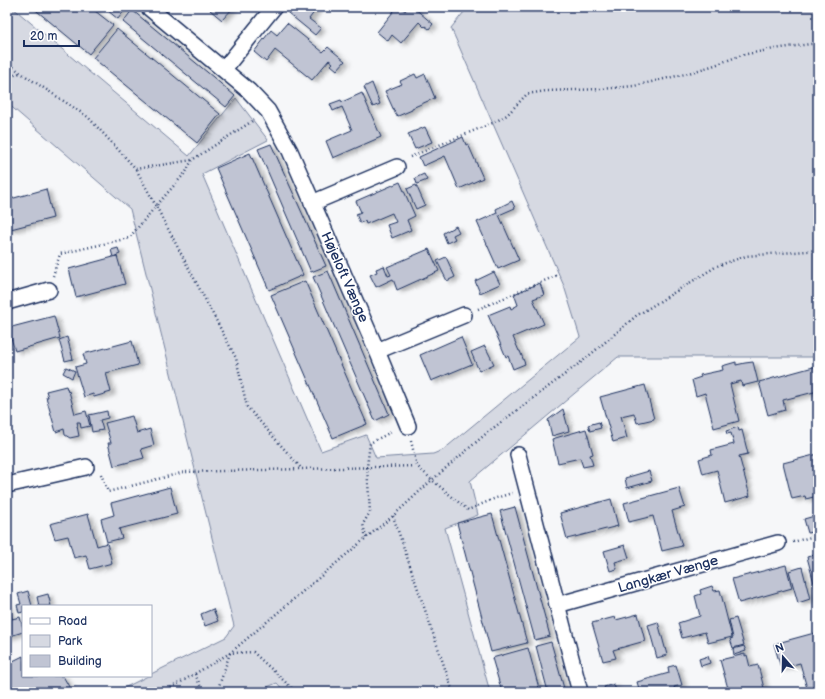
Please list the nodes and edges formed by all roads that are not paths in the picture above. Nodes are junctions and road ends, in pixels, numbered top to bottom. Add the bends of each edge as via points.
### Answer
1 (148, 7) edge
2 (274, 7) edge
3 (224, 70) junction
4 (397, 167) road end
5 (312, 203) junction
6 (49, 290) road end
7 (7, 302) edge
8 (464, 315) road end
9 (377, 351) junction
10 (408, 426) road end
11 (518, 455) dead end
12 (86, 467) road end
13 (7, 485) edge
14 (778, 543) road end
15 (557, 605) junction
16 (580, 692) edge

1 - 3 street, Højeloft Vænge
2 - 3 street
3 - 5 street, Højeloft Vænge via 249,91 268,112 290,151
4 - 5 street
5 - 9 street, Højeloft Vænge
6 - 7 street
8 - 9 street
9 - 10 street, Højeloft Vænge
11 - 15 street
12 - 13 street
14 - 15 street, Langkær Vænge
15 - 16 street

